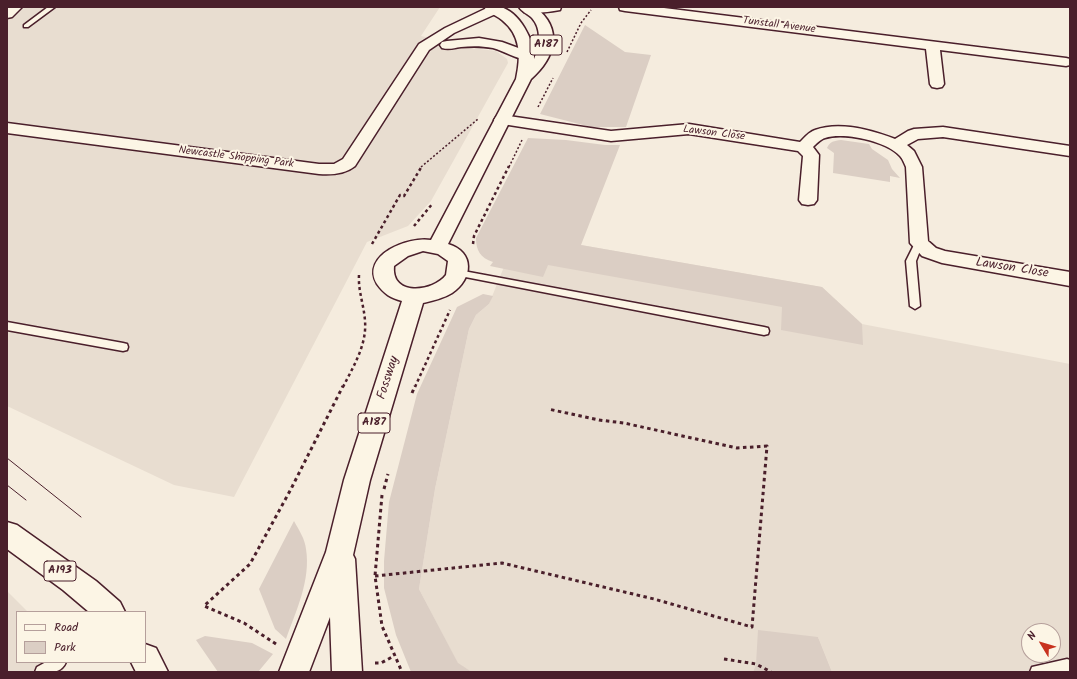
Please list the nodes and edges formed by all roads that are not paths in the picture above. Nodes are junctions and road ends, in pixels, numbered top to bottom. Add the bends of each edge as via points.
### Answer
1 (16, 7) edge
2 (52, 7) edge
3 (555, 7) edge
4 (625, 7) edge
5 (529, 8) edge
6 (499, 10) edge
7 (7, 14) edge
8 (26, 26) dead end
9 (447, 45) junction
10 (932, 45) junction
11 (527, 56) junction
12 (1066, 62) dead end
13 (412, 66) junction
14 (524, 79) junction
15 (938, 84) dead end
16 (502, 120) junction
17 (7, 128) edge
18 (896, 145) junction
19 (803, 147) junction
20 (1070, 151) edge
21 (808, 200) dead end
22 (919, 243) junction
23 (437, 247) junction
24 (458, 272) junction
25 (1070, 279) edge
26 (414, 296) junction
27 (915, 306) dead end
28 (7, 326) edge
29 (764, 331) dead end
30 (123, 347) dead end
31 (7, 534) edge
32 (340, 552) junction
33 (109, 611) edge
34 (146, 660) edge
35 (57, 663) edge
36 (1070, 670) edge
37 (42, 672) edge
38 (153, 672) edge
39 (294, 672) edge
40 (347, 672) edge
41 (1037, 672) edge

1 - 7 street
2 - 8 lane
3 - 5 street
4 - 10 street, Tunstall Avenue
5 - 6 main road
5 - 14 main road, A187 via 540,18 546,45 540,61
6 - 9 street, Newcastle Shopping Park
6 - 11 main road, A187 via 523,35
6 - 13 street, Newcastle Shopping Park via 462,24 437,38 424,47
9 - 11 street via 472,42 496,44
9 - 13 street, Newcastle Shopping Park
10 - 12 street, Tunstall Avenue
10 - 15 street
11 - 14 main road, A187
13 - 17 street, Newcastle Shopping Park via 350,162 335,170
14 - 16 main road, A187
16 - 19 street, Lawson Close via 611,136 689,129
16 - 23 main road, A187
18 - 19 street via 878,138 842,131 819,134
18 - 20 street via 914,134 943,132
18 - 22 street via 908,154 914,167
19 - 21 street via 811,155
22 - 25 street, Lawson Close via 929,252 942,257
22 - 27 lane via 911,261
23 - 24 main road via 457,258
23 - 26 main road via 406,249 391,257 384,268 386,282 392,289
24 - 26 main road via 443,290 424,296
24 - 29 lane
26 - 32 main road, Fossway / A187 via 357,480
28 - 30 lane
31 - 33 main road, A193 via 70,578
32 - 39 main road, Fossway / A187
32 - 40 main road, Fossway / A187
34 - 38 main road
35 - 37 lane
36 - 41 lane via 1068,666

